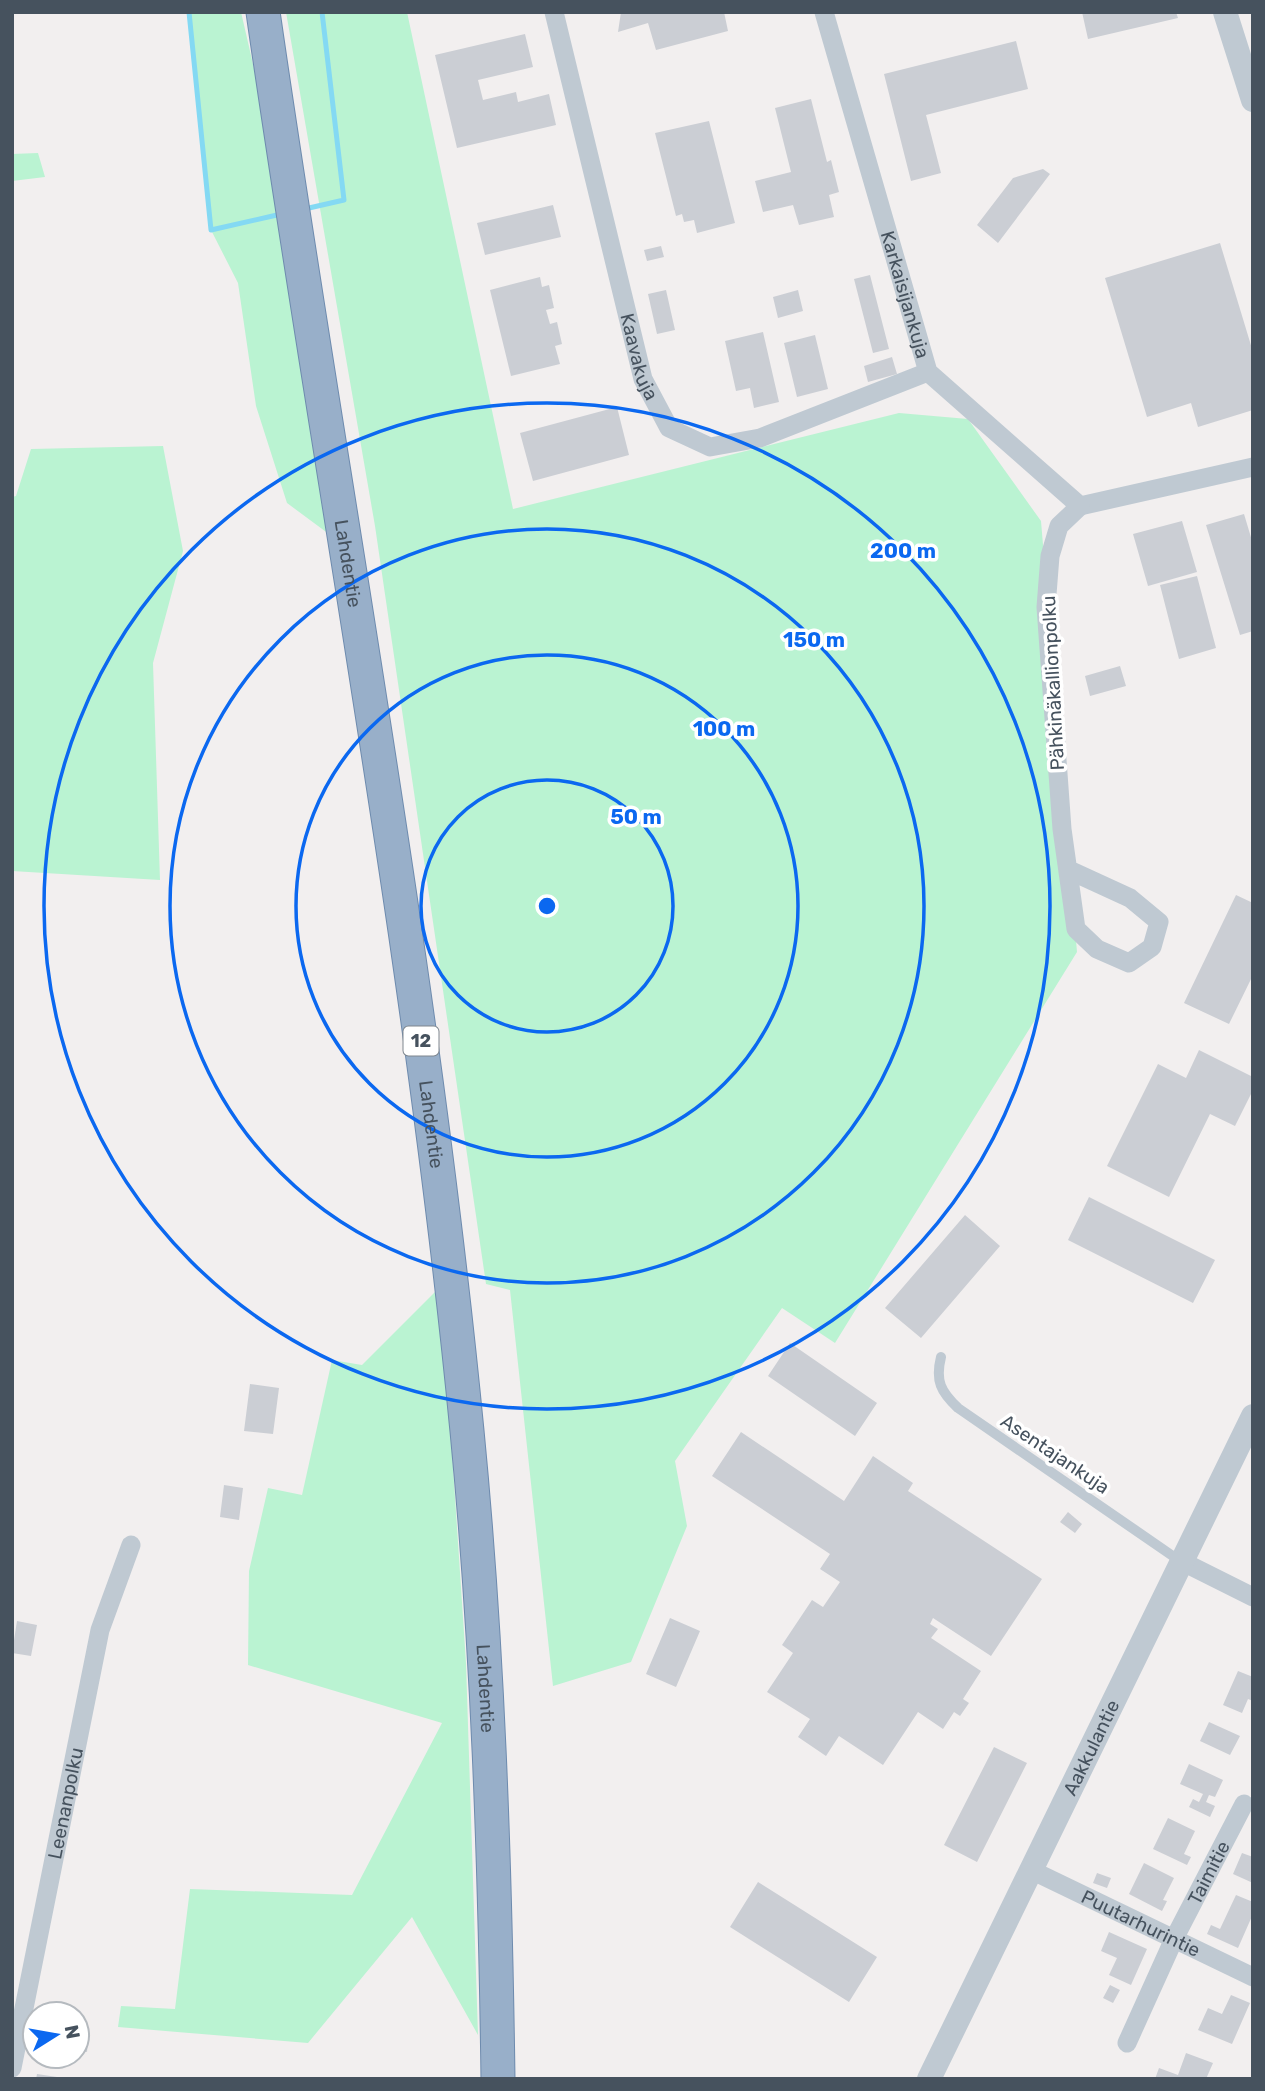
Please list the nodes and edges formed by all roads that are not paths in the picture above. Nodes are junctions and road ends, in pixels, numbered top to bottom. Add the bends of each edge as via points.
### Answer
1 (263, 12) edge
2 (554, 12) edge
3 (824, 12) edge
4 (1226, 12) edge
5 (1253, 100) edge
6 (928, 372) junction
7 (1253, 467) edge
8 (1080, 506) junction
9 (1069, 870) junction
10 (941, 1357) dead end
11 (1253, 1416) edge
12 (131, 1545) dead end
13 (1181, 1561) junction
14 (1253, 1597) edge
15 (1244, 1804) dead end
16 (1031, 1870) junction
17 (1174, 1939) junction
18 (1253, 1977) edge
19 (1127, 2043) dead end
20 (12, 2068) edge
21 (498, 2079) edge
22 (929, 2079) edge

1 - 21 highway, Lahdentie / 12 via 391,820 443,1215 467,1433 490,1748
2 - 6 street, Kaavakuja via 643,379 669,428 710,447 760,438
3 - 6 street, Karkaisijankuja
4 - 5 street
6 - 8 street, Karkaisijankuja
7 - 8 street
8 - 9 street, Pähkinäkallionpolku via 1059,526 1050,556 1046,607
9 - 9 street, Pähkinäkallionpolku via 1076,929 1097,949 1129,963 1152,947 1159,922 1130,898
10 - 13 lane, Asentajankuja via 937,1375 942,1393 958,1408
11 - 13 street, Aakkulantie
12 - 20 street, Leenanpolku via 100,1630
13 - 14 street
13 - 16 street, Aakkulantie
15 - 17 street, Taimitie
16 - 17 street, Puutarhurintie
16 - 22 street, Aakkulantie
17 - 18 street, Puutarhurintie
17 - 19 street, Taimitie

